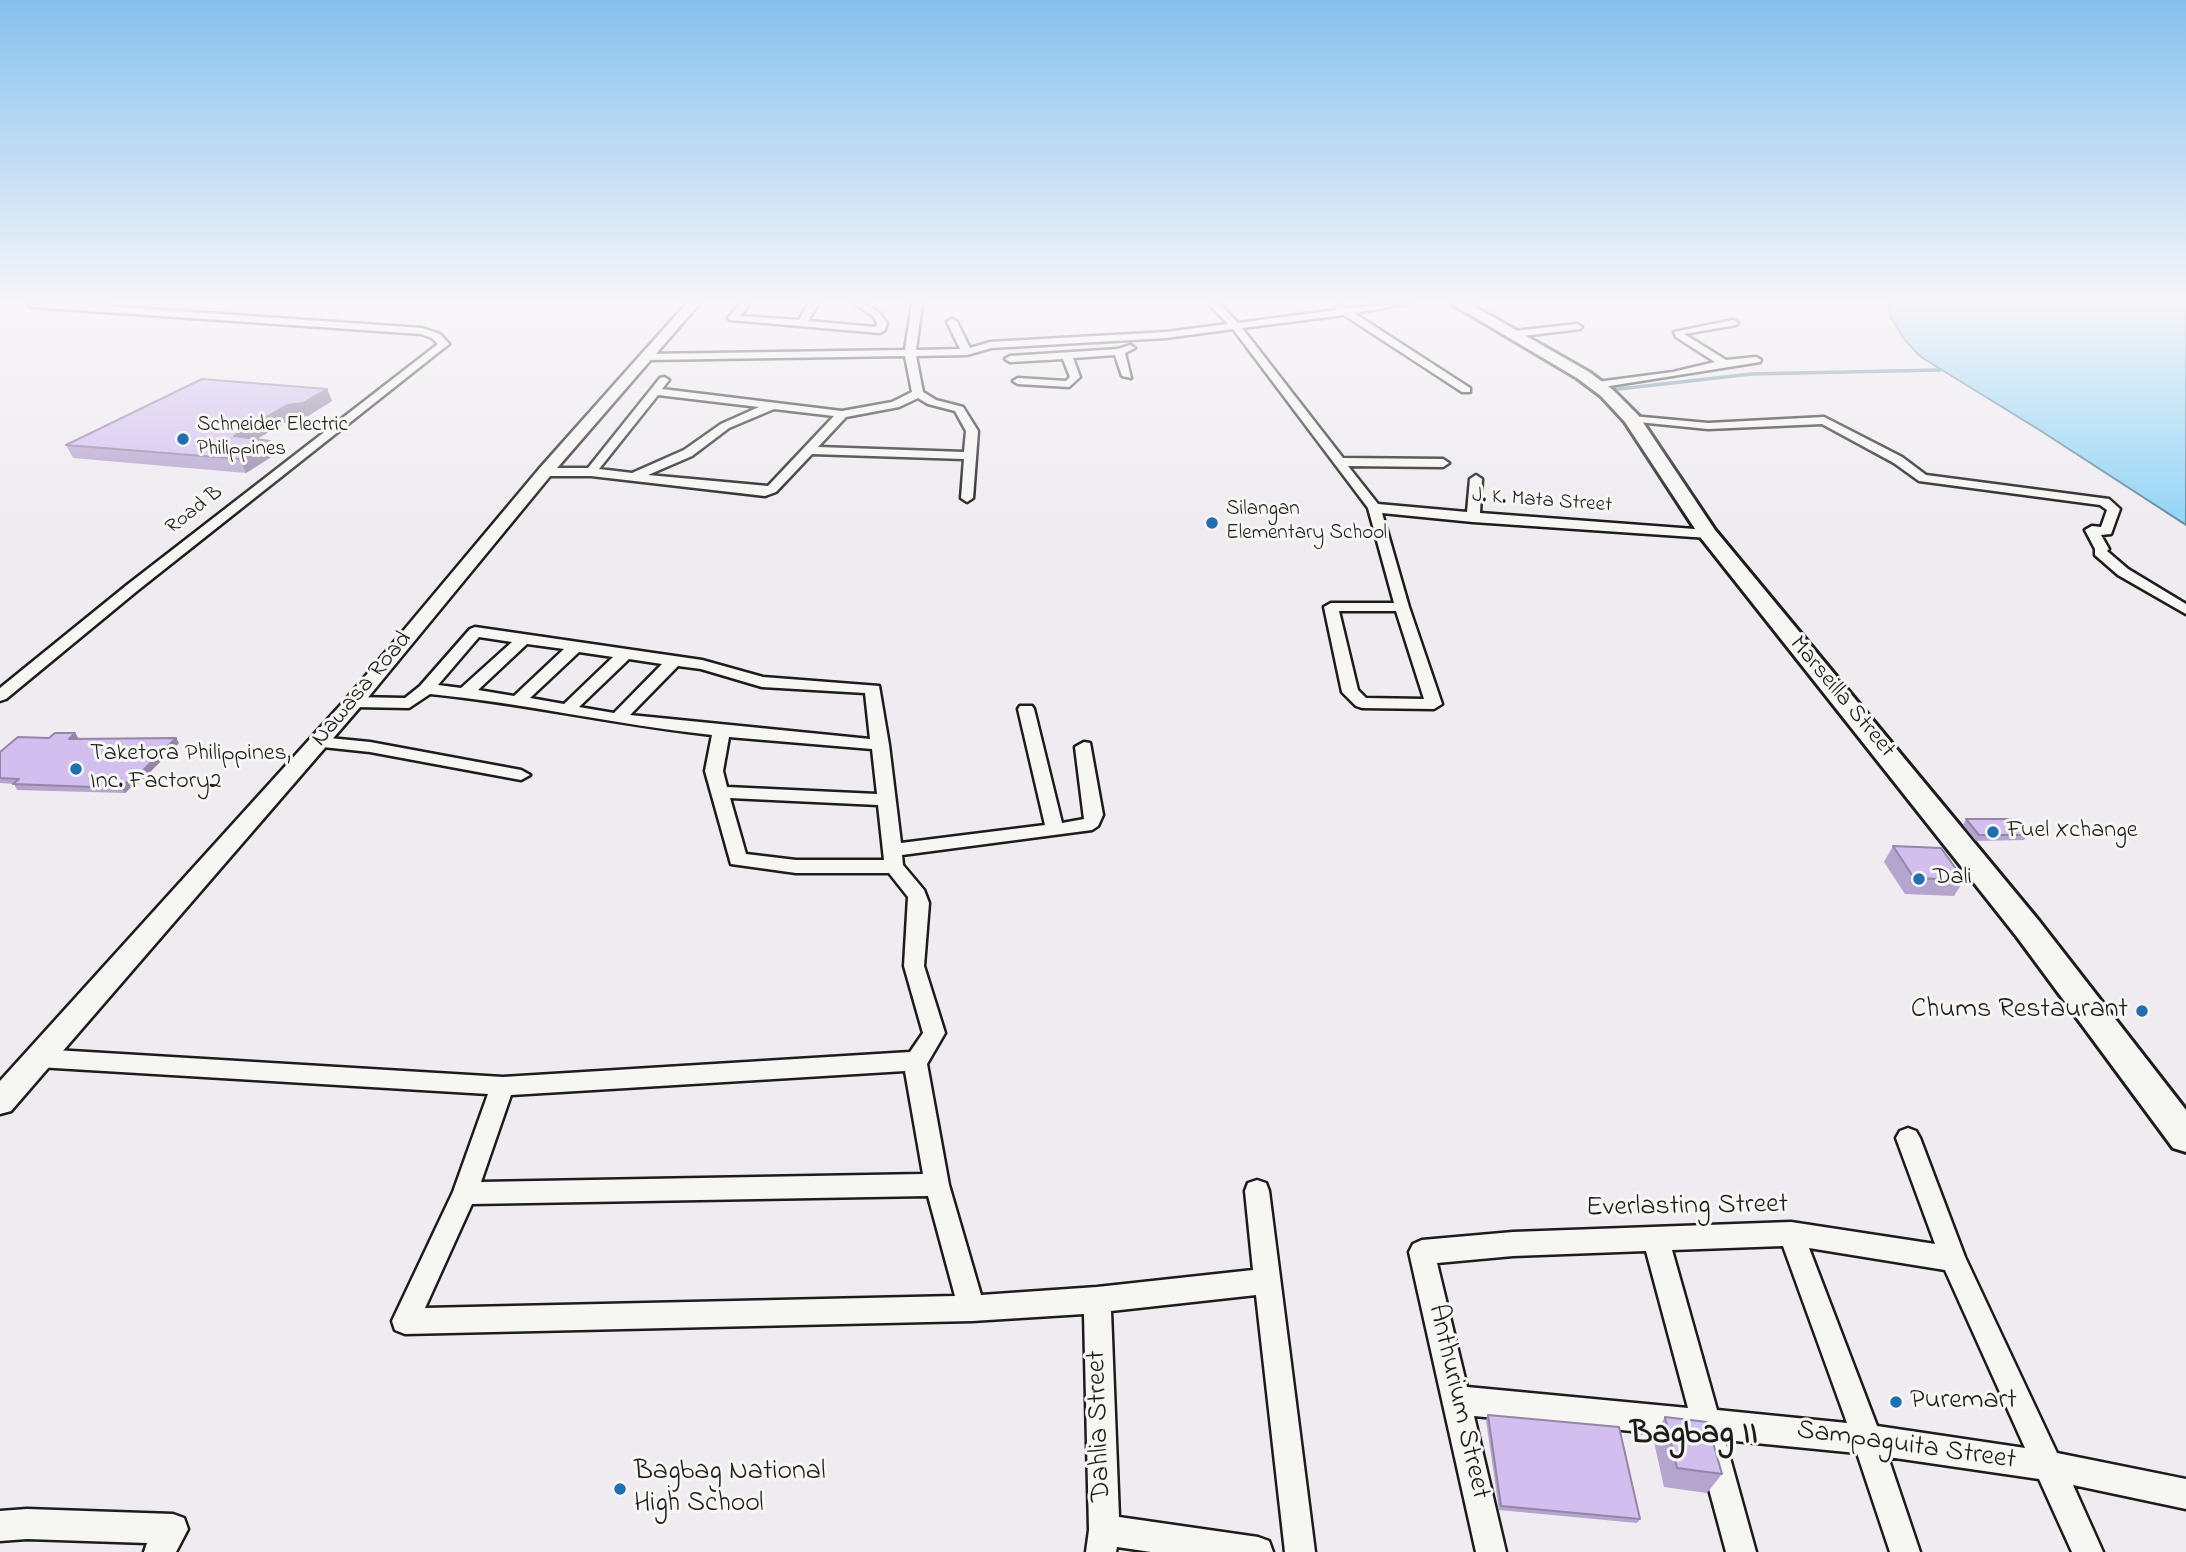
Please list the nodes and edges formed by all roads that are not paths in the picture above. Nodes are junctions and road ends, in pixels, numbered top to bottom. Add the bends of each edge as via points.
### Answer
1 (403, 376) edge
2 (631, 376) edge
3 (915, 376) edge
4 (1074, 376) edge
5 (1274, 376) edge
6 (1445, 376) edge
7 (1583, 376) edge
8 (1662, 376) edge
9 (664, 380) dead end
10 (1018, 381) dead end
11 (1597, 385) junction
12 (1466, 390) dead end
13 (656, 392) junction
14 (918, 393) junction
15 (772, 407) junction
16 (842, 414) junction
17 (1632, 419) junction
18 (810, 450) junction
19 (970, 456) junction
20 (1338, 462) junction
21 (1443, 463) dead end
22 (545, 472) junction
23 (591, 472) junction
24 (634, 476) junction
25 (1476, 480) dead end
26 (967, 498) dead end
27 (1374, 508) junction
28 (1472, 518) junction
29 (1708, 534) junction
30 (1402, 607) junction
31 (2186, 610) edge
32 (525, 638) junction
33 (575, 646) junction
34 (625, 654) junction
35 (674, 661) junction
36 (426, 689) junction
37 (466, 692) junction
38 (0, 696) edge
39 (518, 701) junction
40 (354, 702) junction
41 (1027, 709) dead end
42 (567, 710) junction
43 (618, 718) junction
44 (721, 733) junction
45 (319, 742) junction
46 (881, 745) junction
47 (1084, 747) dead end
48 (521, 775) dead end
49 (722, 792) junction
50 (886, 800) junction
51 (1055, 830) junction
52 (893, 858) junction
53 (38, 1058) junction
54 (915, 1060) junction
55 (503, 1086) junction
56 (0, 1102) edge
57 (2186, 1136) edge
58 (1908, 1138) dead end
59 (937, 1185) junction
60 (1257, 1191) dead end
61 (465, 1194) junction
62 (1791, 1234) junction
63 (1656, 1239) junction
64 (1422, 1252) joint
65 (1953, 1259) junction
66 (1269, 1281) junction
67 (1097, 1300) junction
68 (972, 1308) junction
69 (1457, 1400) junction
70 (1708, 1424) junction
71 (1867, 1438) junction
72 (2050, 1466) junction
73 (2186, 1494) edge
74 (0, 1526) edge
75 (1102, 1541) edge
76 (159, 1552) edge
77 (1258, 1552) edge
78 (1300, 1552) edge
79 (1491, 1552) edge
80 (1741, 1552) edge
81 (1905, 1552) edge
82 (2088, 1552) edge

1 - 38 street, Road B
2 - 22 street, Nawasa Road
3 - 14 street
4 - 10 street via 1069,384
5 - 20 street
6 - 12 street
7 - 11 main road, Marseilla Street
8 - 11 street
9 - 13 street
11 - 17 main road, Marseilla Street
13 - 15 street
13 - 23 street
14 - 16 street via 895,405
14 - 19 street via 959,409 971,431
15 - 16 street
15 - 24 street via 725,426 688,453
16 - 18 street
17 - 29 main road, Marseilla Street
17 - 31 street via 1708,426 1824,420 1923,478 2104,502 2115,509 2106,531 2092,530 2100,552 2123,572
18 - 19 street
18 - 24 street via 772,489 761,493
19 - 26 street
20 - 21 street
20 - 27 street
22 - 23 street
22 - 40 street, Nawasa Road
23 - 24 street
25 - 28 street
27 - 28 street, J. K. Mata Street
27 - 30 street
28 - 29 street, J. K. Mata Street
29 - 57 main road, Marseilla Street via 2028,929
30 - 30 street via 1331,607 1350,692 1362,703 1434,704
32 - 33 street
32 - 36 street via 475,632
32 - 37 street
33 - 34 street
33 - 39 street
34 - 35 street
34 - 42 street
35 - 43 street
35 - 46 street via 762,682 873,689
36 - 37 street
36 - 40 street via 410,703
37 - 39 street
39 - 42 street
40 - 45 street, Nawasa Road
41 - 51 street
42 - 43 street
43 - 44 street
44 - 46 street
44 - 49 street via 714,771
45 - 48 street
45 - 53 street, Nawasa Road
46 - 50 street
47 - 51 street via 1092,822
49 - 50 street
49 - 52 street via 738,859 803,868
50 - 52 street
51 - 52 street
52 - 54 street via 919,903 914,966 934,1033
53 - 55 street
53 - 56 street, Nawasa Road
54 - 55 street
54 - 59 street
55 - 61 street
58 - 65 street
59 - 61 street
59 - 68 street
60 - 66 street
61 - 68 street via 405,1321
62 - 63 street, Everlasting Street
62 - 65 street, Everlasting Street
62 - 71 street
63 - 64 street, Everlasting Street
63 - 70 street
64 - 69 street, Anthurium Street
65 - 72 street
66 - 67 street
66 - 78 street
67 - 68 street
67 - 75 street, Dahlia Street
69 - 70 street, Sampaguita Street
69 - 79 street, Anthurium Street
70 - 71 street, Sampaguita Street
70 - 80 street
71 - 72 street, Sampaguita Street
71 - 81 street
72 - 73 street, Sampaguita Street
72 - 82 street
74 - 76 street via 173,1529
75 - 77 street

